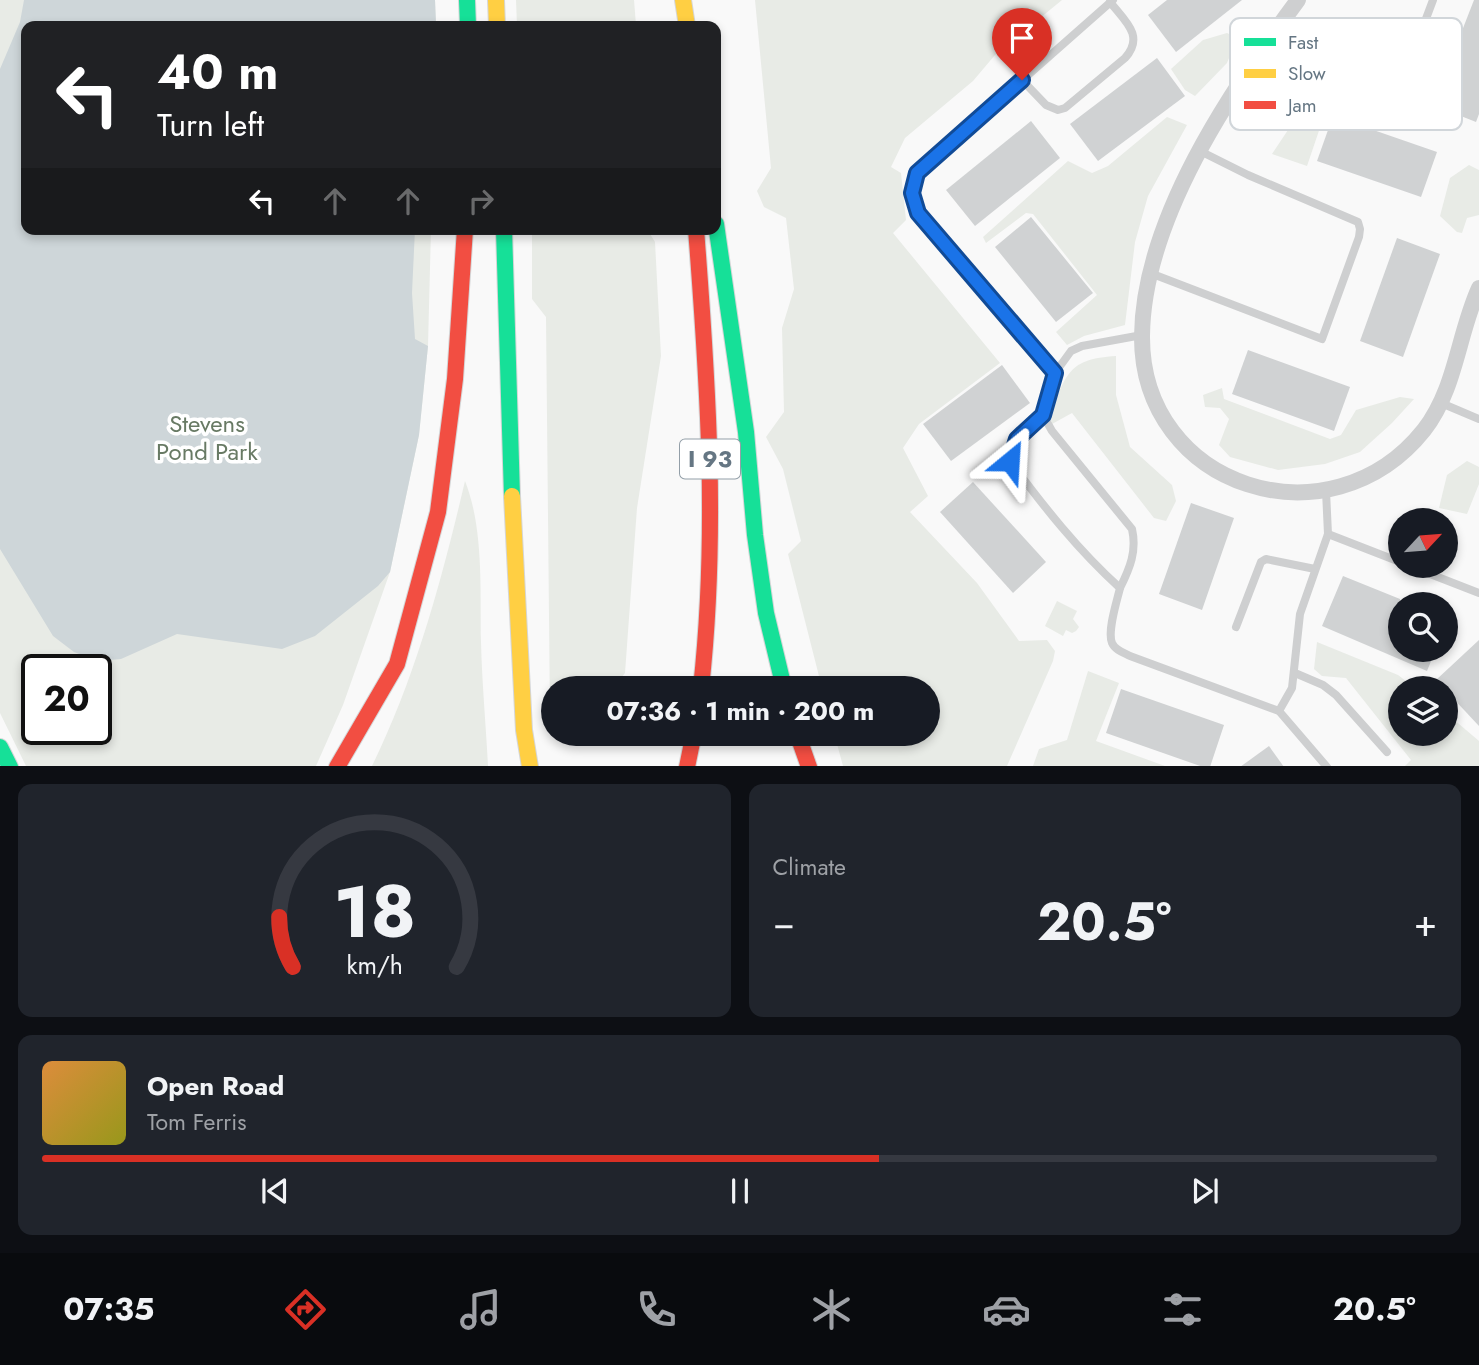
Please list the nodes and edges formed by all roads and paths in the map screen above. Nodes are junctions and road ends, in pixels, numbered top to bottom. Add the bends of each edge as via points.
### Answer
1 (467, 0) edge
2 (496, 0) edge
3 (677, 0) edge
4 (683, 0) edge
5 (1298, 0) edge
6 (1433, 0) edge
7 (1112, 1) edge
8 (1285, 18) edge
9 (1426, 18) edge
10 (468, 21) edge
11 (497, 21) edge
12 (679, 21) edge
13 (686, 21) edge
14 (1022, 80) junction
15 (1230, 97) edge
16 (1200, 151) junction
17 (465, 235) edge
18 (504, 235) edge
19 (696, 235) edge
20 (718, 235) edge
21 (1150, 273) junction
22 (1478, 290) edge
23 (1142, 335) junction
24 (1055, 373) junction
25 (1441, 403) junction
26 (1043, 415) junction
27 (1479, 419) edge
28 (1326, 491) junction
29 (1328, 534) junction
30 (1388, 557) edge
31 (1315, 569) junction
32 (1440, 578) edge
33 (1120, 588) junction
34 (1479, 593) edge
35 (1236, 627) dead end
36 (1295, 673) junction
37 (702, 676) edge
38 (781, 676) edge
39 (1279, 711) junction
40 (692, 746) edge
41 (802, 746) edge
42 (0, 747) edge
43 (1387, 752) dead end
44 (10, 766) edge
45 (337, 766) edge
46 (530, 766) edge
47 (687, 766) edge
48 (809, 766) edge
49 (1327, 766) edge

1 - 10 main road
2 - 11 main road
3 - 12 main road
4 - 13 main road
5 - 8 street
6 - 9 lane
7 - 14 lane
7 - 14 lane via 1134,38 1133,49 1125,58 1058,110 1046,105
14 - 24 lane via 917,173 912,193 918,213
15 - 16 street
16 - 21 street
16 - 21 lane via 1358,222 1359,237 1322,339
17 - 45 main road via 455,379 439,512 397,664
18 - 46 main road via 509,444 524,730
19 - 37 main road, I 93 via 712,565
20 - 38 main road via 766,613
21 - 23 street
22 - 25 street
23 - 24 lane via 1082,346 1071,351
23 - 28 street via 1153,399 1174,432 1203,461 1268,491
24 - 26 lane
25 - 27 lane
25 - 28 street via 1421,433 1379,471
26 - 33 lane via 1132,529 1131,564
26 - 33 lane via 1017,439 1010,461 1090,561
28 - 29 lane
29 - 30 lane
29 - 31 lane
31 - 35 lane via 1266,558
31 - 36 lane via 1300,614
32 - 34 lane
33 - 39 lane via 1111,633 1118,650
36 - 39 lane
36 - 43 lane via 1336,695
39 - 49 lane
40 - 47 main road
41 - 48 main road
42 - 44 main road

